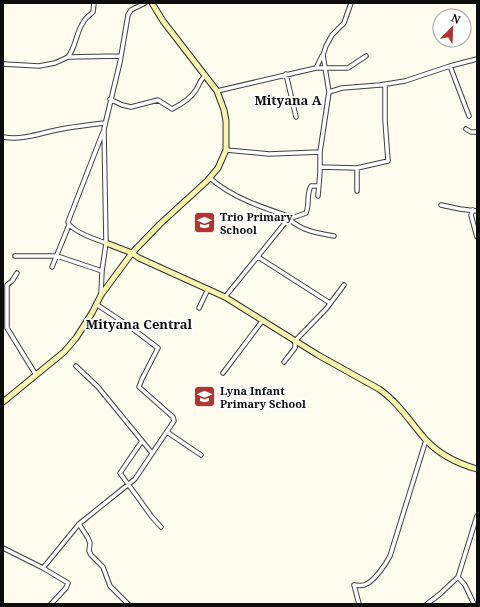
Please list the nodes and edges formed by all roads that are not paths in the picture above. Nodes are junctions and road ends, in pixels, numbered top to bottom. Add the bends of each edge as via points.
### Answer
1 (94, 3) edge
2 (145, 3) edge
3 (152, 3) edge
4 (351, 3) edge
5 (323, 55) junction
6 (121, 56) junction
7 (366, 56) dead end
8 (68, 57) junction
9 (477, 59) edge
10 (3, 64) edge
11 (450, 66) junction
12 (316, 68) junction
13 (325, 69) junction
14 (286, 74) junction
15 (205, 76) junction
16 (385, 85) junction
17 (216, 91) junction
18 (329, 92) junction
19 (110, 99) junction
20 (469, 116) dead end
21 (296, 117) dead end
22 (105, 123) junction
23 (104, 129) junction
24 (466, 129) dead end
25 (477, 132) edge
26 (3, 137) edge
27 (226, 150) junction
28 (320, 152) junction
29 (320, 167) junction
30 (357, 168) junction
31 (210, 178) junction
32 (319, 186) junction
33 (358, 190) dead end
34 (318, 196) dead end
35 (442, 204) dead end
36 (475, 211) edge
37 (289, 219) junction
38 (69, 225) junction
39 (334, 236) dead end
40 (477, 237) edge
41 (106, 243) junction
42 (132, 253) junction
43 (16, 256) dead end
44 (57, 256) junction
45 (258, 257) junction
46 (52, 266) dead end
47 (102, 271) junction
48 (17, 273) dead end
49 (344, 285) dead end
50 (208, 289) junction
51 (101, 295) junction
52 (225, 297) junction
53 (330, 303) junction
54 (96, 304) junction
55 (199, 308) dead end
56 (263, 320) junction
57 (294, 341) junction
58 (284, 362) dead end
59 (76, 366) dead end
60 (223, 373) dead end
61 (36, 375) junction
62 (3, 402) edge
63 (167, 432) junction
64 (426, 440) junction
65 (142, 441) junction
66 (152, 453) junction
67 (201, 455) dead end
68 (477, 469) edge
69 (127, 485) junction
70 (477, 516) edge
71 (79, 524) junction
72 (161, 527) dead end
73 (3, 548) edge
74 (43, 568) junction
75 (458, 576) junction
76 (51, 604) edge
77 (128, 604) edge
78 (359, 604) edge
79 (427, 604) edge
80 (474, 604) edge

1 - 8 street via 93,12 81,26
2 - 6 street via 128,15
3 - 15 main road
4 - 5 street via 344,24 332,35
5 - 12 street
5 - 13 street
6 - 8 street
6 - 19 street
7 - 13 street via 348,68
8 - 10 street via 49,65
9 - 11 street
11 - 16 street via 405,82
11 - 20 street
12 - 13 street
12 - 14 street
13 - 18 street
14 - 17 street
14 - 21 street
15 - 17 main road
15 - 19 street via 191,95 172,109 158,100 131,107
16 - 18 street via 349,87
16 - 30 street via 388,161
17 - 27 main road via 226,121
18 - 28 street
19 - 22 street
22 - 23 street
22 - 26 street via 64,128 28,138
23 - 38 street via 69,219
23 - 41 street
24 - 25 street
27 - 28 street via 269,154
27 - 31 main road
28 - 29 street
29 - 30 street
29 - 32 street
30 - 33 street
31 - 37 street via 220,187 288,216
31 - 42 main road
32 - 34 street
32 - 37 street via 311,186 308,192 306,213
35 - 36 street
36 - 40 street via 471,215
37 - 39 street via 309,232
37 - 45 street
38 - 41 street
38 - 44 street
41 - 42 main road
41 - 47 street
42 - 50 main road
42 - 51 main road
43 - 44 street
44 - 46 street
44 - 47 street
45 - 52 street
45 - 53 street
47 - 51 street
48 - 61 street via 7,286 7,326
49 - 53 street
50 - 52 main road
50 - 55 street
51 - 54 main road
52 - 56 main road
53 - 57 street
54 - 61 main road via 76,338 64,352
54 - 63 street via 158,348 139,387 174,419
56 - 57 main road
56 - 60 street
57 - 58 street via 295,348
57 - 64 main road via 383,392
59 - 65 street via 98,387
61 - 62 main road
63 - 66 street
63 - 67 street
64 - 68 main road via 451,458
64 - 78 street via 390,556 370,581 365,585 354,586
65 - 66 street
65 - 69 street via 120,472
66 - 69 street via 135,479
69 - 71 street
69 - 72 street
70 - 75 street
71 - 74 street
71 - 77 street via 90,543 91,555 103,567 110,586
73 - 74 street
74 - 76 street via 68,584 64,592
75 - 79 street
75 - 80 street

